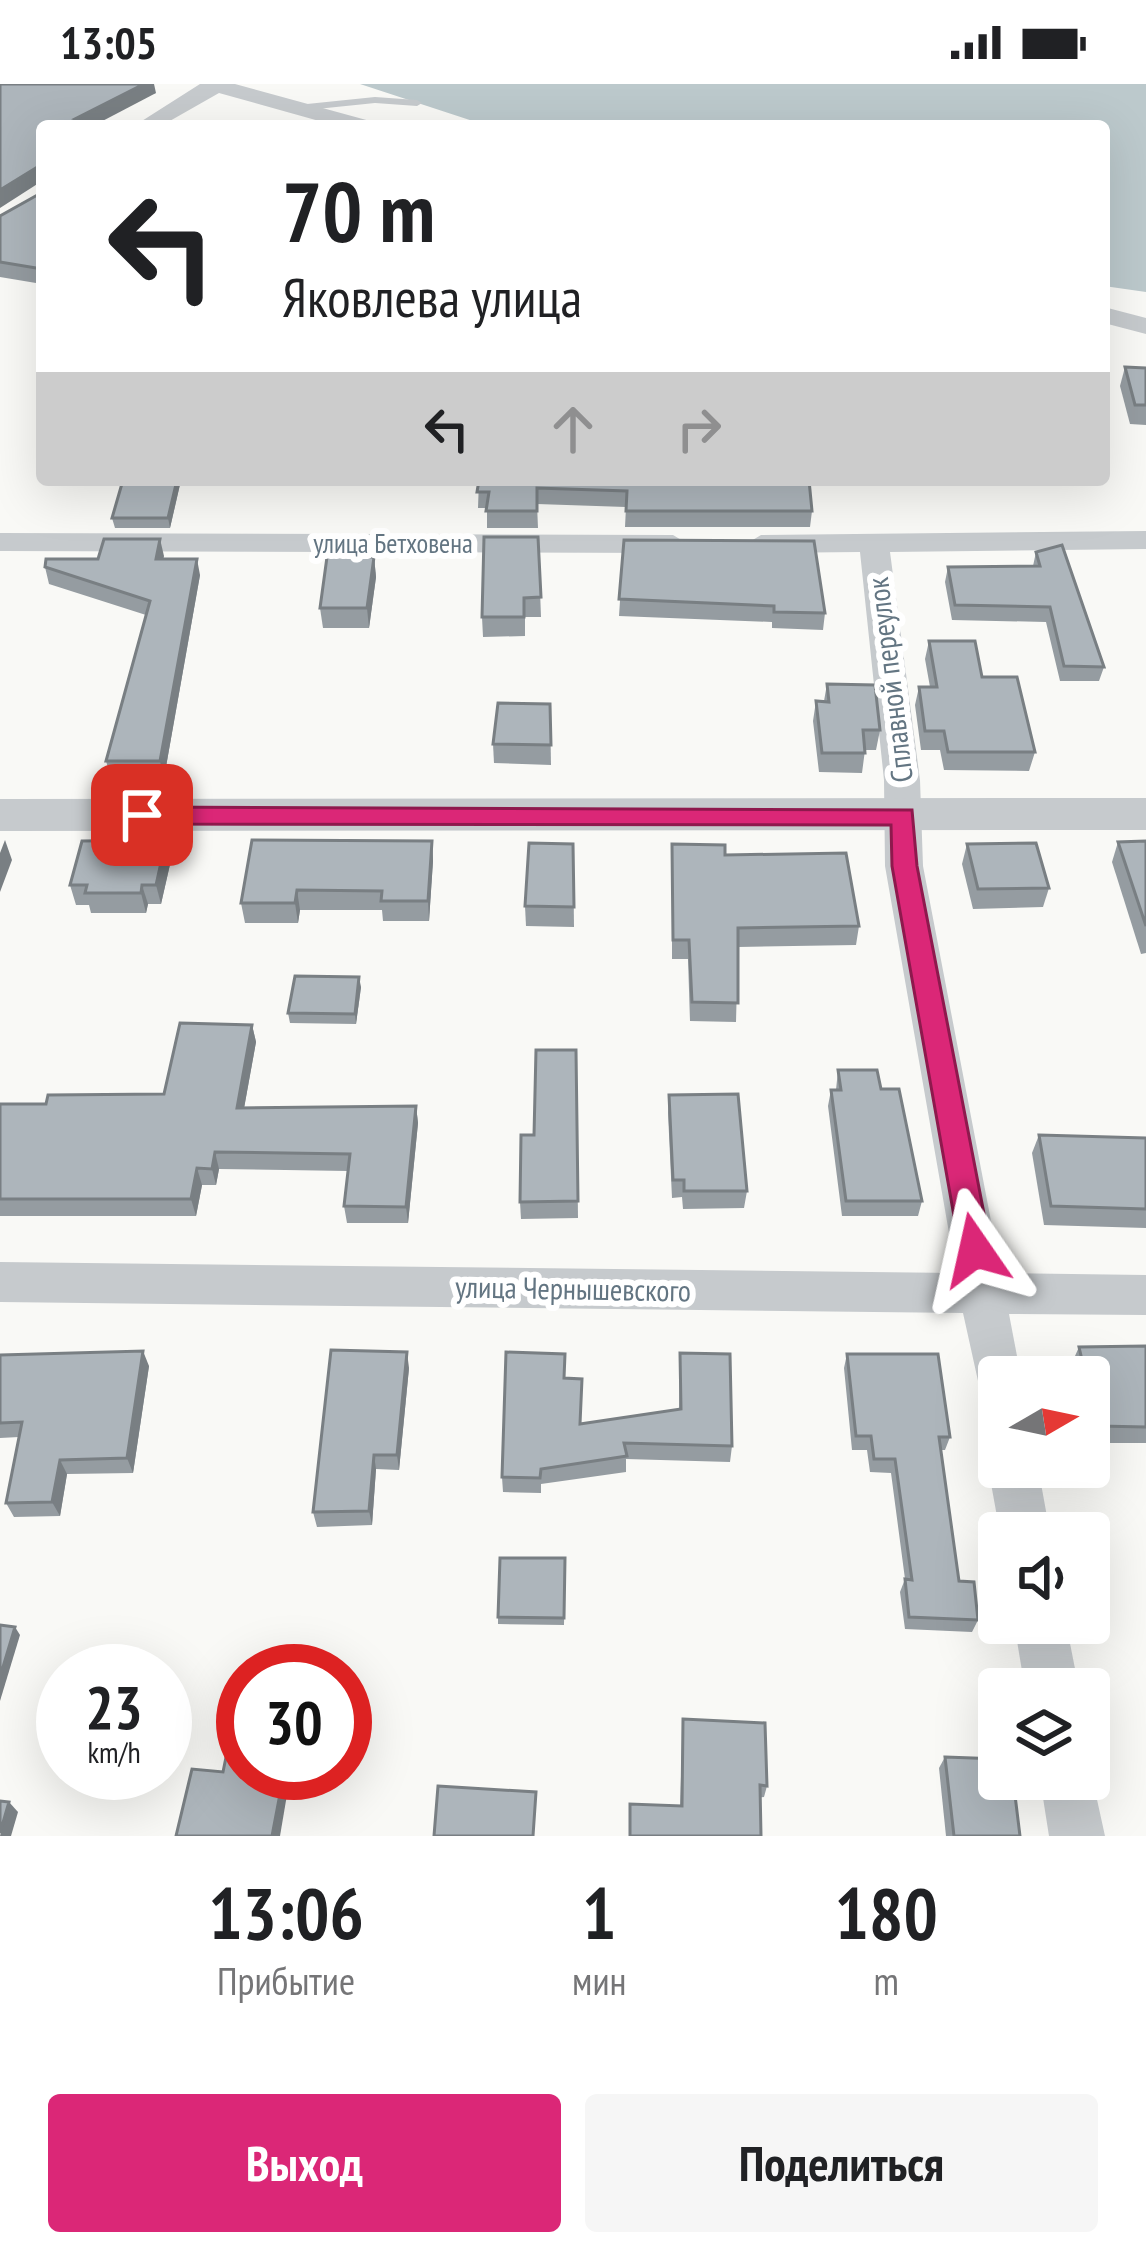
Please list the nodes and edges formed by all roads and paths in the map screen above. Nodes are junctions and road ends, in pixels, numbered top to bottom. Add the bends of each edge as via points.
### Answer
1 (213, 85) edge
2 (417, 103) dead end
3 (307, 107) junction
4 (155, 120) edge
5 (345, 120) edge
6 (1110, 317) edge
7 (1146, 326) edge
8 (1146, 540) edge
9 (0, 542) edge
10 (874, 544) junction
11 (1146, 814) edge
12 (0, 815) edge
13 (903, 817) junction
14 (0, 1282) edge
15 (983, 1292) junction
16 (1146, 1295) edge
17 (994, 1356) edge
18 (1072, 1800) edge
19 (1078, 1836) edge

1 - 3 street
1 - 4 street
2 - 3 lane
3 - 5 street
6 - 7 street
8 - 10 street, улица Бетховена
9 - 10 street, улица Бетховена
10 - 13 street, Сплавной переулок
11 - 13 street
12 - 13 street
13 - 15 street, Сплавной переулок via 904,866
14 - 15 street, улица Чернышевского
15 - 16 street, улица Чернышевского
15 - 17 street, Сплавной переулок
18 - 19 street

